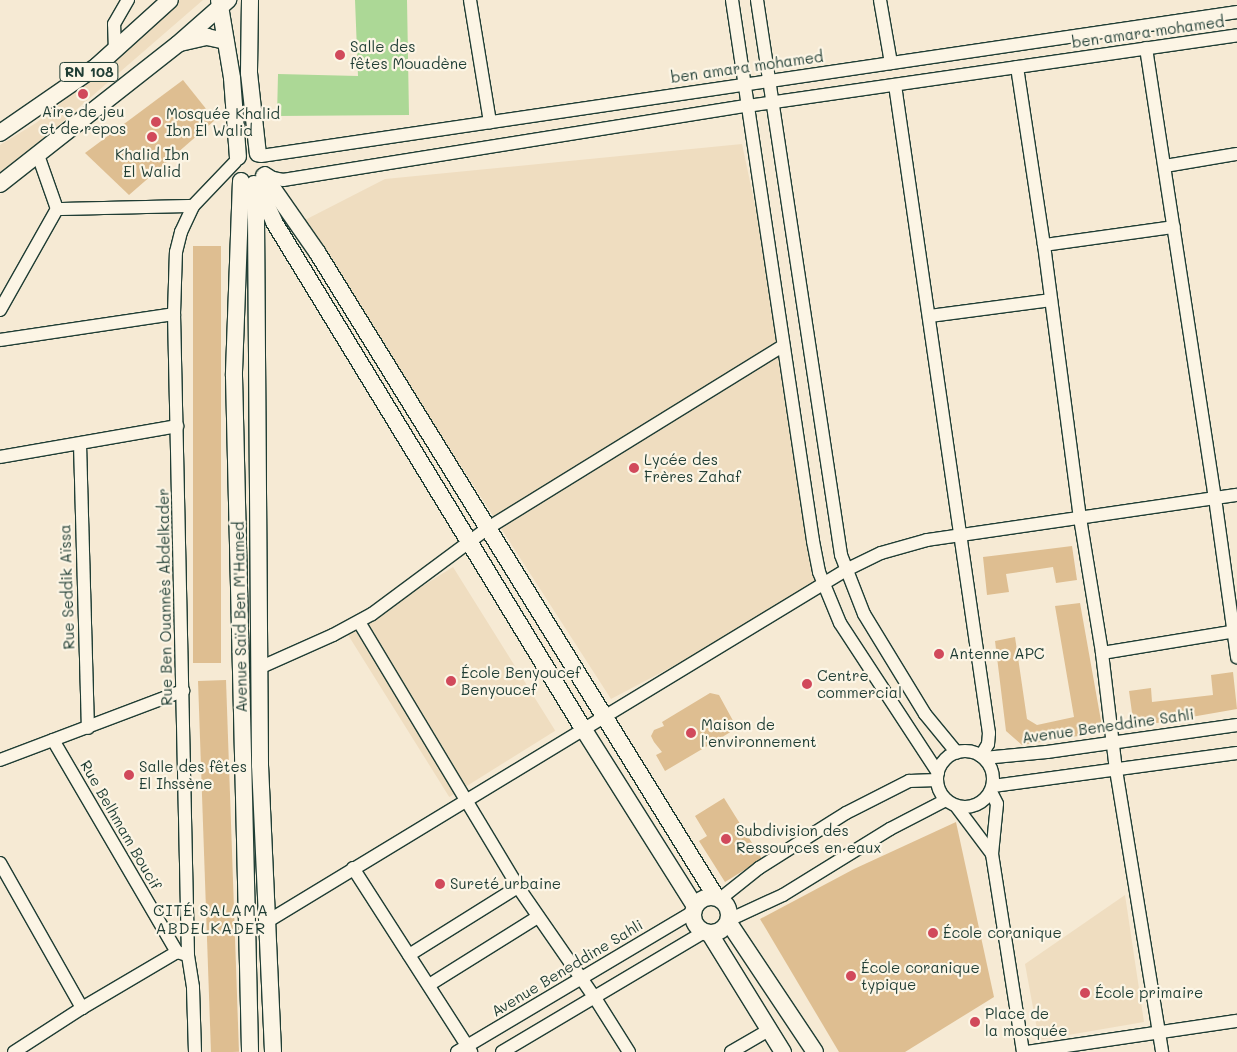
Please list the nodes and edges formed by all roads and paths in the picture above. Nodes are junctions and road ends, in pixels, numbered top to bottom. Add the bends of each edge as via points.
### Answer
1 (128, 0) edge
2 (170, 0) edge
3 (250, 0) edge
4 (470, 0) edge
5 (732, 0) edge
6 (757, 0) edge
7 (880, 0) edge
8 (222, 2) edge
9 (1237, 12) edge
10 (1237, 35) edge
11 (226, 41) junction
12 (178, 44) junction
13 (1146, 48) junction
14 (115, 51) junction
15 (891, 63) junction
16 (1017, 67) junction
17 (768, 80) junction
18 (744, 84) junction
19 (895, 85) junction
20 (772, 103) junction
21 (747, 106) junction
22 (490, 122) junction
23 (1, 128) edge
24 (1237, 154) edge
25 (38, 155) junction
26 (260, 155) junction
27 (237, 159) junction
28 (1165, 166) junction
29 (256, 179) junction
30 (0, 184) edge
31 (193, 206) junction
32 (57, 209) junction
33 (1174, 227) junction
34 (1044, 245) junction
35 (1051, 300) junction
36 (0, 310) edge
37 (174, 314) junction
38 (930, 316) junction
39 (366, 332) junction
40 (0, 340) edge
41 (347, 342) junction
42 (783, 346) junction
43 (177, 426) junction
44 (80, 444) junction
45 (0, 458) edge
46 (1237, 495) edge
47 (1216, 498) junction
48 (1080, 518) junction
49 (488, 528) junction
50 (961, 535) junction
51 (470, 544) junction
52 (846, 570) junction
53 (823, 584) junction
54 (359, 622) junction
55 (1235, 631) edge
56 (1102, 653) junction
57 (1237, 657) edge
58 (259, 668) junction
59 (183, 691) junction
60 (606, 717) junction
61 (1237, 725) edge
62 (88, 728) junction
63 (584, 730) junction
64 (53, 740) junction
65 (1113, 742) junction
66 (957, 753) junction
67 (1237, 753) edge
68 (983, 757) junction
69 (0, 760) edge
70 (1116, 770) junction
71 (938, 776) junction
72 (992, 789) junction
73 (467, 800) junction
74 (951, 803) junction
75 (992, 854) junction
76 (0, 863) edge
77 (353, 868) junction
78 (518, 887) junction
79 (718, 898) junction
80 (694, 909) junction
81 (538, 917) junction
82 (268, 921) junction
83 (730, 921) junction
84 (707, 933) junction
85 (183, 954) junction
86 (409, 955) junction
87 (580, 978) junction
88 (428, 985) junction
89 (595, 998) junction
90 (82, 1008) junction
91 (1237, 1021) edge
92 (769, 1030) junction
93 (1159, 1033) junction
94 (465, 1050) edge
95 (14, 1052) edge
96 (195, 1052) edge
97 (250, 1052) edge
98 (274, 1052) edge
99 (502, 1052) edge
100 (629, 1052) edge
101 (731, 1052) edge
102 (783, 1052) edge
103 (815, 1052) edge
104 (1025, 1052) edge
105 (1162, 1052) edge

1 - 14 street via 114,24
2 - 14 main road, RN 108
3 - 26 main road via 249,73
4 - 22 street
5 - 18 street
6 - 17 street
7 - 15 street
8 - 11 main road
8 - 12 main road, RN 108
9 - 15 street, ben amara mohamed
10 - 13 street, ben amara mohamed
11 - 12 main road via 206,37
11 - 27 main road via 236,117
12 - 25 main road, RN 108
13 - 16 street, ben amara mohamed
13 - 28 street
14 - 23 main road, RN 108 via 62,91
15 - 17 street, ben amara mohamed
16 - 19 street, ben amara mohamed
16 - 34 street
17 - 18 street, ben amara mohamed
17 - 20 street
18 - 21 street
18 - 22 street, ben amara mohamed
19 - 20 street, ben amara mohamed
19 - 38 street
20 - 21 street, ben amara mohamed
20 - 52 street via 837,536
21 - 29 street, ben amara mohamed via 283,180
21 - 42 street
22 - 26 street, ben amara mohamed
24 - 28 street
25 - 30 main road, RN 108
25 - 32 street
26 - 27 main road via 248,152
26 - 29 main road via 266,164
27 - 29 main road via 235,172
27 - 31 street, Rue Ben Ouannès Abdelkader
28 - 33 street
29 - 39 main road via 317,252
29 - 41 main road via 274,222
29 - 58 main road, Avenue Saïd Ben M'Hamed
29 - 97 main road, Avenue Saïd Ben M'Hamed via 234,376
31 - 32 street
31 - 37 street, Rue Ben Ouannès Abdelkader via 176,252
32 - 36 street
33 - 34 street
33 - 47 street
34 - 35 street
35 - 38 street
35 - 48 street
37 - 40 street
37 - 43 street, Rue Ben Ouannès Abdelkader
38 - 50 street
39 - 41 main road
39 - 49 main road
41 - 51 main road
42 - 49 street
42 - 53 street via 812,541
43 - 44 street
43 - 59 street, Rue Ben Ouannès Abdelkader
44 - 45 street
44 - 62 street, Rue Seddik Aïssa
46 - 47 street
47 - 48 street
47 - 55 street
48 - 50 street
48 - 56 street
49 - 51 street
49 - 60 main road
50 - 52 street via 896,548
50 - 68 street via 989,733
51 - 54 street
51 - 63 main road
52 - 53 street
52 - 66 street via 864,614 925,714
53 - 60 street
53 - 71 street via 840,623
54 - 58 street
54 - 73 street
55 - 56 street
55 - 57 street
56 - 65 street
58 - 82 main road, Avenue Saïd Ben M'Hamed
59 - 62 street
59 - 85 street, Rue Ben Ouannès Abdelkader
60 - 63 street
60 - 79 main road
61 - 65 street, Avenue Beneddine Sahli
62 - 64 street
63 - 73 street
63 - 80 main road
64 - 69 street
64 - 85 street, Rue Belhmam Boucif
65 - 68 street, Avenue Beneddine Sahli
65 - 70 street
66 - 68 street via 970,752
66 - 71 street via 945,760
67 - 70 street
68 - 72 street via 993,774
70 - 72 street
70 - 93 street
71 - 74 street via 940,791
71 - 79 street via 908,781 846,813
72 - 74 street via 976,805
72 - 75 street via 997,804
73 - 77 street
73 - 78 street
74 - 75 street
74 - 83 street via 890,829 783,895
75 - 104 street
76 - 90 street
77 - 82 street
77 - 86 street
78 - 81 street
78 - 86 street
79 - 80 main road via 704,898
79 - 83 main road via 728,908
80 - 84 main road via 695,924
80 - 87 street, Avenue Beneddine Sahli
81 - 87 street
81 - 88 street
82 - 98 main road, Avenue Saïd Ben M'Hamed
83 - 84 main road via 722,930
83 - 103 main road
84 - 89 street
84 - 92 main road
85 - 90 street
85 - 96 street, Rue Ben Ouannès Abdelkader via 193,987
86 - 88 street
87 - 89 street
87 - 94 street, Avenue Beneddine Sahli
88 - 94 street
89 - 99 street
89 - 100 street
90 - 95 street
91 - 93 street
92 - 101 street
92 - 102 main road
93 - 104 street
93 - 105 street

